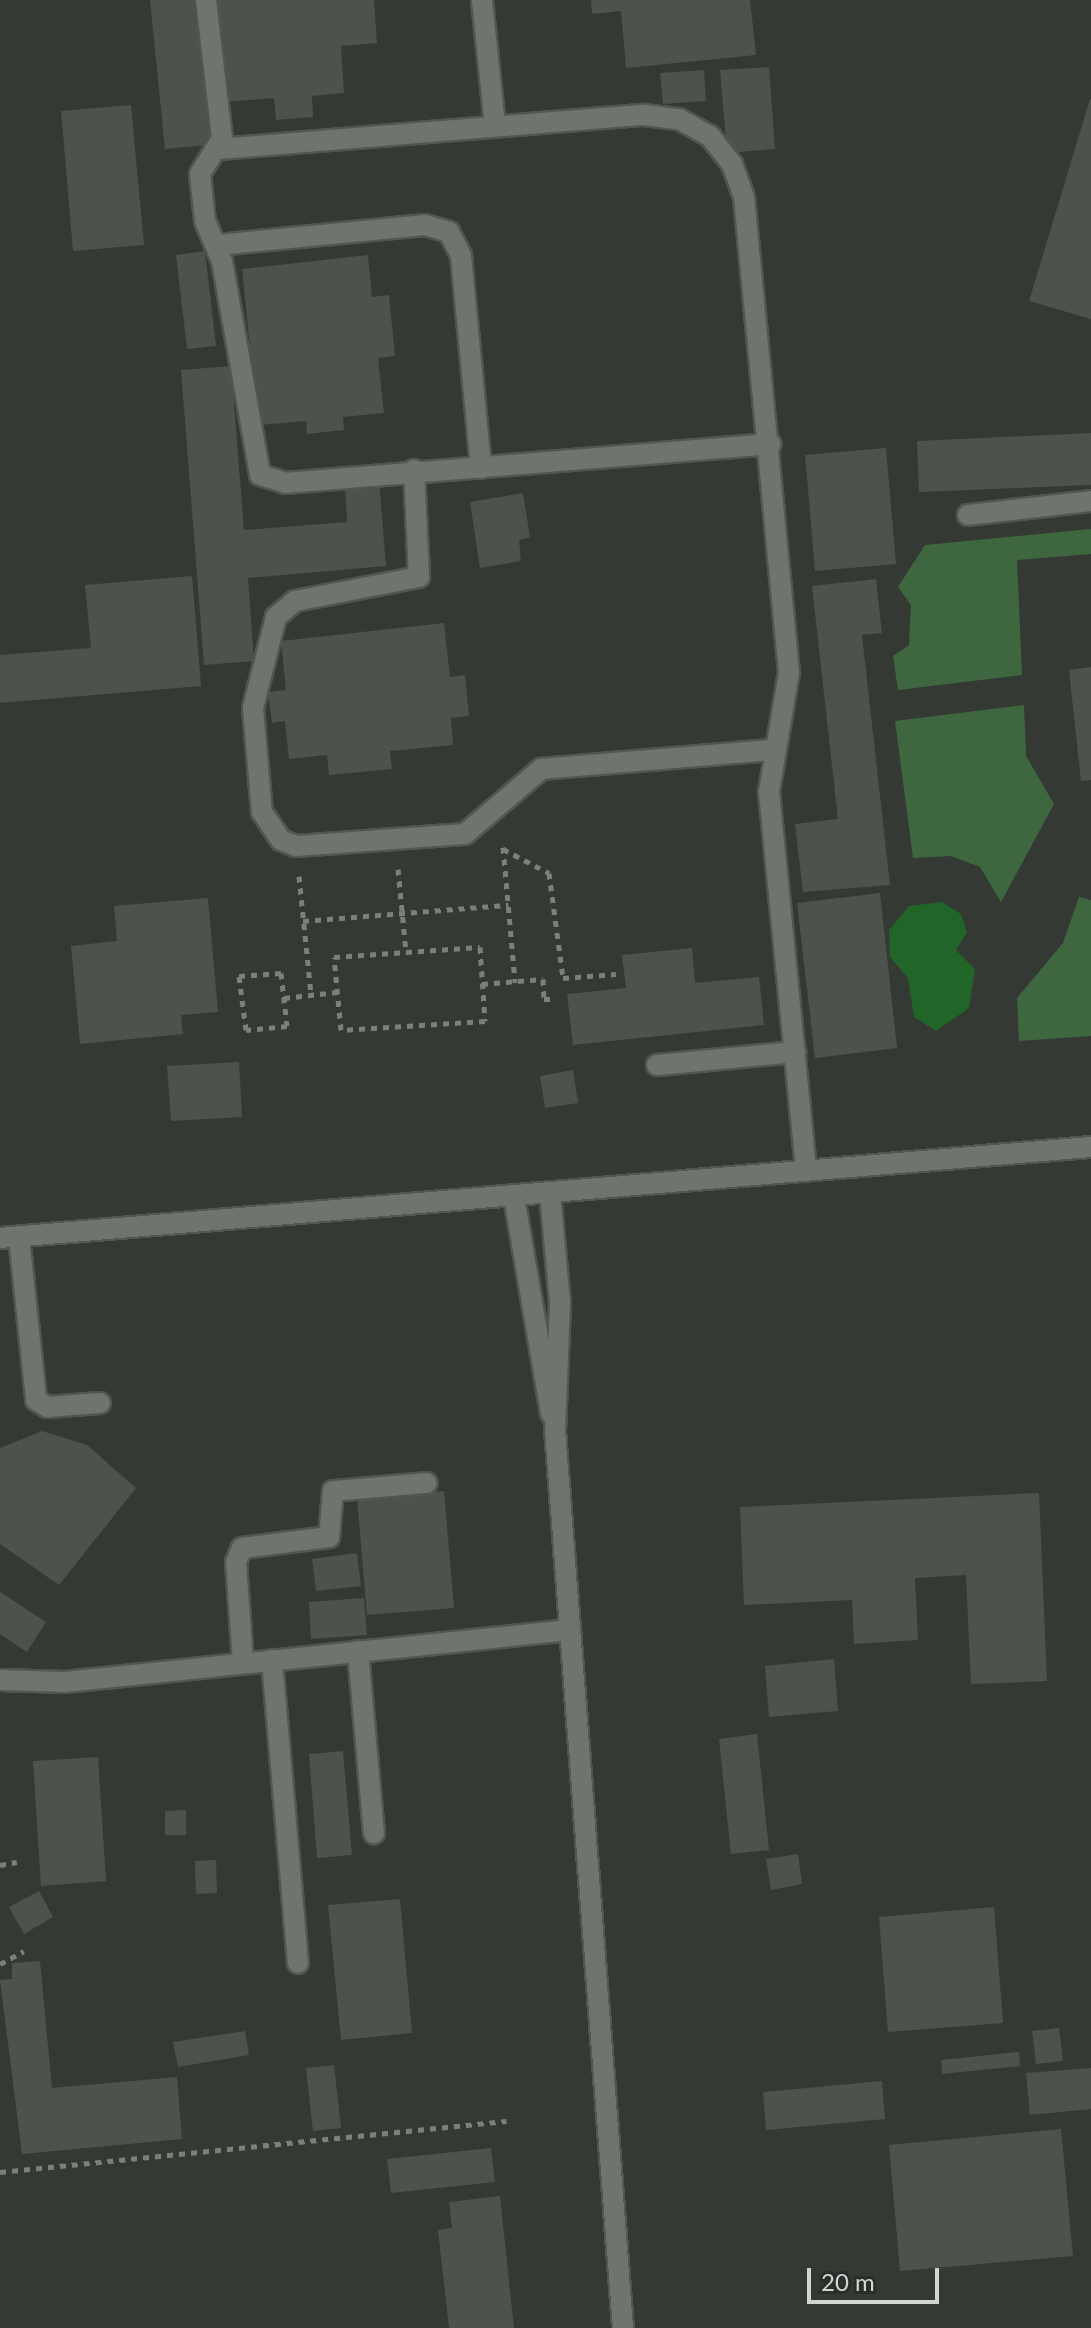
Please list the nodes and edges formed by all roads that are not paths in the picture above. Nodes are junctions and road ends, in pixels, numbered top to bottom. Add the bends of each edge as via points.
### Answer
1 (206, 0) edge
2 (482, 0) edge
3 (495, 126) junction
4 (219, 149) junction
5 (217, 245) junction
6 (770, 444) junction
7 (481, 468) junction
8 (414, 470) junction
9 (1091, 501) edge
10 (968, 515) dead end
11 (773, 750) junction
12 (795, 1052) junction
13 (657, 1065) dead end
14 (1091, 1147) edge
15 (806, 1171) junction
16 (550, 1193) junction
17 (514, 1197) junction
18 (10, 1238) edge
19 (100, 1403) dead end
20 (555, 1430) junction
21 (427, 1483) dead end
22 (570, 1630) junction
23 (358, 1651) junction
24 (272, 1660) junction
25 (243, 1662) junction
26 (0, 1680) edge
27 (374, 1833) dead end
28 (298, 1963) dead end
29 (623, 2328) edge

1 - 4 street
2 - 3 street
3 - 4 street
3 - 6 street via 644,115 679,119 710,136 732,164 744,197
4 - 5 street via 200,174 205,221
5 - 7 street via 425,225 449,232 461,256
5 - 8 street via 260,475 286,483
6 - 7 street
6 - 11 street via 789,672
7 - 8 street
8 - 11 street via 419,577 284,605 256,679 262,812 269,829 296,846 465,834 499,810 529,776 554,766
9 - 10 street
11 - 12 street via 770,815
12 - 13 street
12 - 15 street
14 - 15 street
15 - 16 street
16 - 17 street
16 - 20 street via 560,1302
17 - 18 street
17 - 20 street via 533,1346
18 - 19 street via 36,1400 47,1407
20 - 22 street
21 - 25 street via 333,1491 329,1537 236,1554
22 - 23 street
22 - 29 street
23 - 24 street
23 - 27 street
24 - 25 street
24 - 28 street
25 - 26 street via 65,1682

